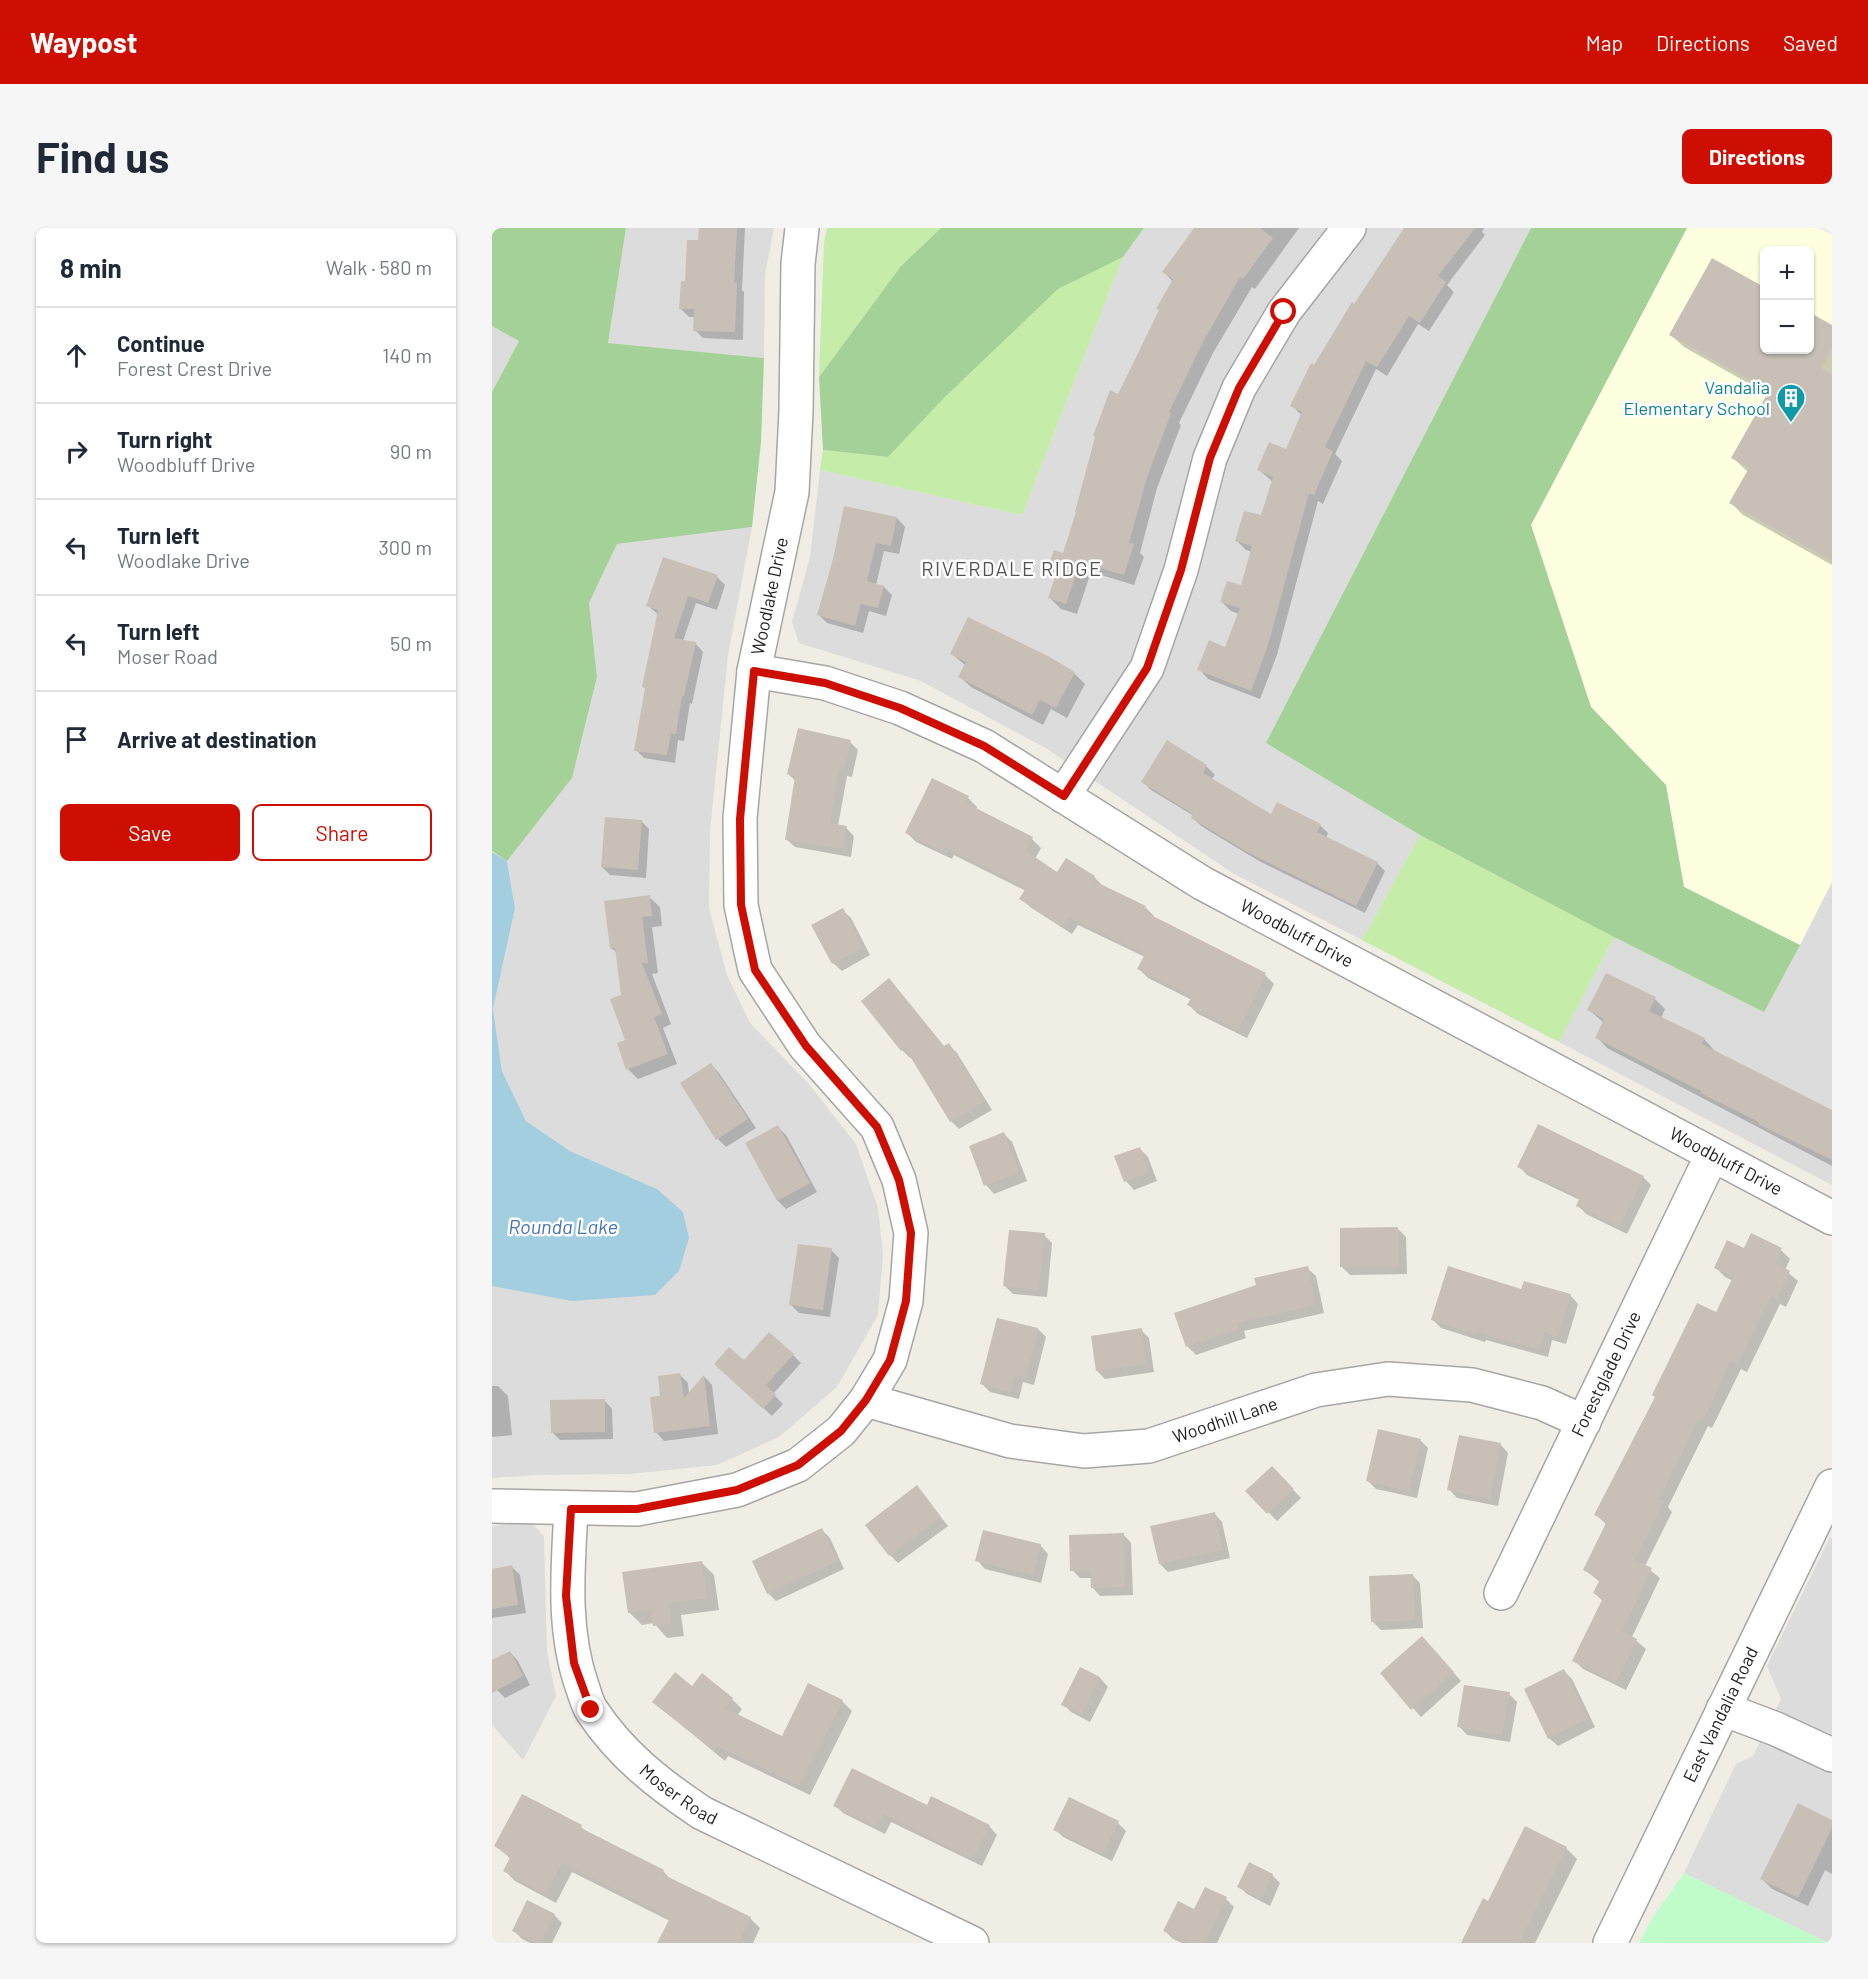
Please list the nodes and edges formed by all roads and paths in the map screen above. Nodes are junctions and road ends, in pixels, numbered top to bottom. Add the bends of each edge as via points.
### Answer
1 (802, 228) edge
2 (1349, 228) edge
3 (754, 671) junction
4 (1064, 796) junction
5 (1712, 1155) junction
6 (1832, 1218) edge
7 (866, 1400) junction
8 (1584, 1422) junction
9 (1832, 1486) edge
10 (492, 1506) edge
11 (571, 1509) junction
12 (1501, 1593) dead end
13 (1723, 1709) junction
14 (1832, 1755) edge
15 (972, 1943) edge
16 (1610, 1943) edge

1 - 3 street, Woodlake Drive via 792,492
2 - 4 street via 1284,312 1239,388 1210,458 1181,570 1147,668
3 - 4 street, Woodbluff Drive via 825,683 900,708 984,746
3 - 7 street, Woodlake Drive via 740,819 741,905 755,970 806,1046 877,1127 899,1180 911,1233 906,1301 890,1360
4 - 5 street, Woodbluff Drive via 1202,883
5 - 6 street, Woodbluff Drive
5 - 8 street, Forestglade Drive
7 - 8 street, Woodhill Lane via 1010,1441 1084,1451 1149,1446 1316,1390 1388,1378 1472,1385 1542,1403
7 - 11 street, Woodlake Drive via 841,1431 798,1465 737,1490 637,1509
8 - 12 street, Forestglade Drive
9 - 13 street, East Vandalia Road
10 - 11 street, Woodlake Drive
11 - 15 street, Moser Road via 566,1596 574,1663 591,1710 628,1756 661,1786 702,1813
13 - 14 street
13 - 16 street, East Vandalia Road

